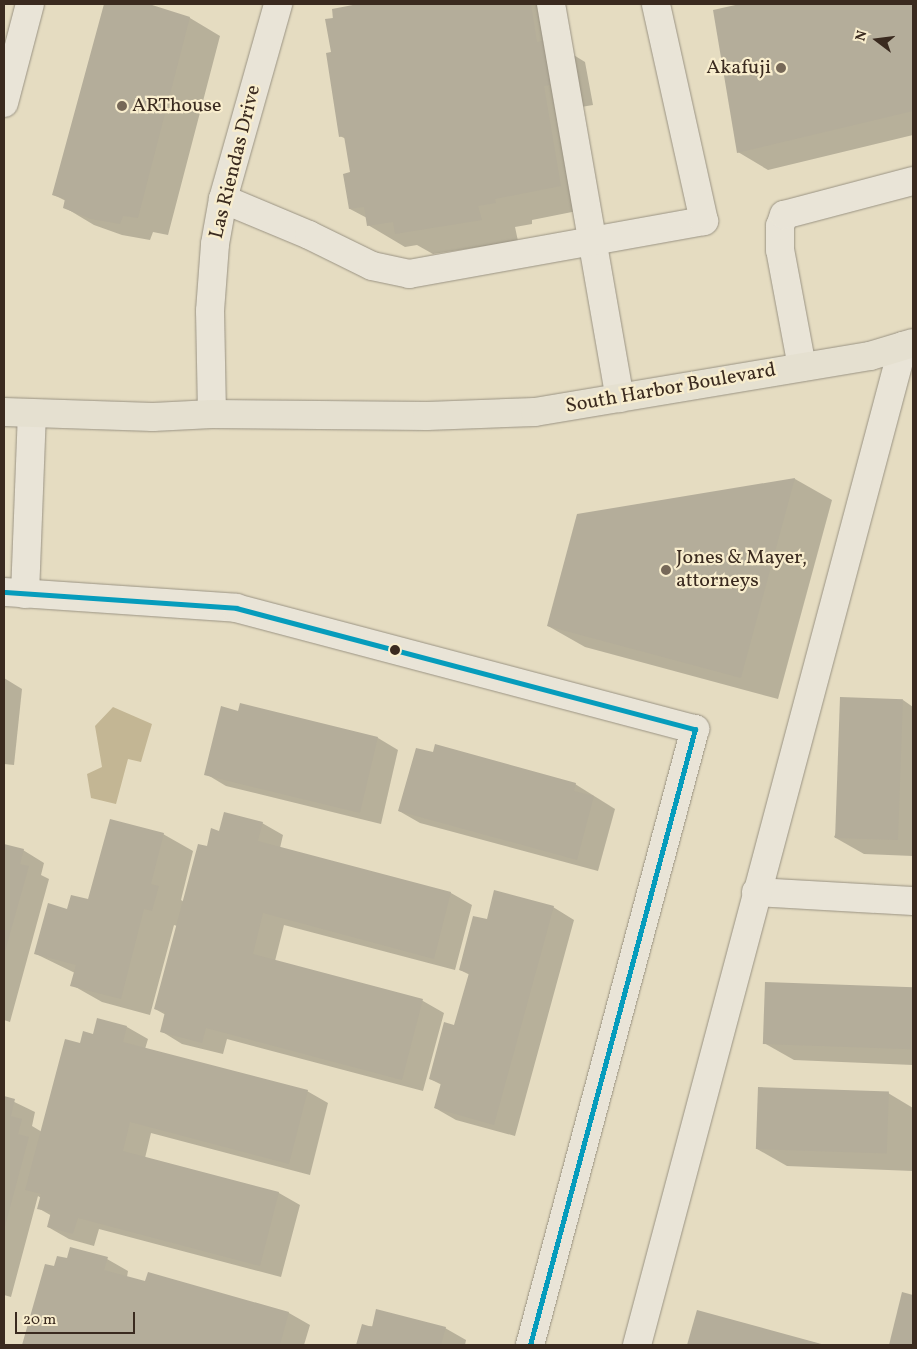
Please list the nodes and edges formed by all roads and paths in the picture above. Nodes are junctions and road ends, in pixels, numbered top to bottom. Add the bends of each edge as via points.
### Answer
1 (30, 4) edge
2 (278, 4) edge
3 (551, 4) edge
4 (656, 4) edge
5 (4, 103) edge
6 (913, 181) edge
7 (223, 199) junction
8 (593, 243) junction
9 (908, 345) edge
10 (802, 368) junction
11 (620, 398) junction
12 (4, 412) edge
13 (32, 414) junction
14 (212, 414) junction
15 (14, 593) edge
16 (756, 892) junction
17 (913, 901) edge
18 (530, 1345) edge
19 (637, 1345) edge

1 - 5 street
2 - 7 street, Las Riendas Drive
3 - 8 street
4 - 8 street via 704,221
6 - 10 street via 784,215 780,226 780,250
7 - 8 street via 310,235 372,266 409,274
7 - 14 street, Las Riendas Drive via 211,282
8 - 11 street
9 - 10 main road, South Harbor Boulevard via 870,356
9 - 16 street
10 - 11 main road, South Harbor Boulevard
11 - 14 main road, South Harbor Boulevard via 534,412 427,416
12 - 13 main road
13 - 14 main road via 153,417
13 - 15 street
15 - 18 street via 236,608 695,729
16 - 17 street
16 - 19 street

